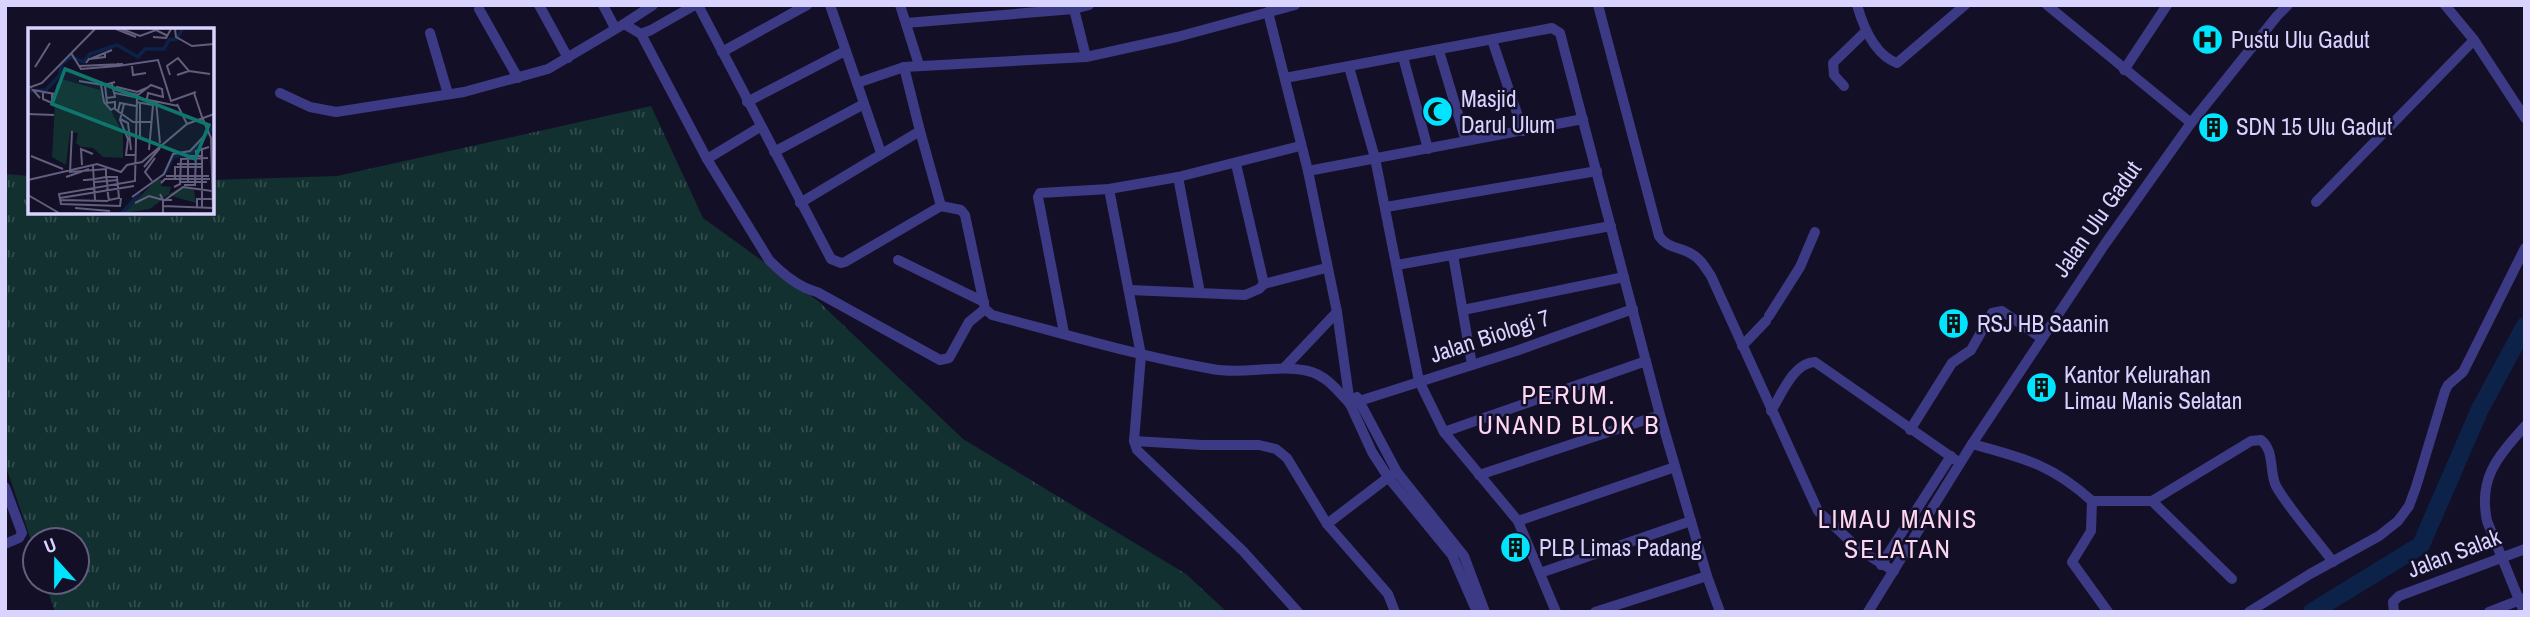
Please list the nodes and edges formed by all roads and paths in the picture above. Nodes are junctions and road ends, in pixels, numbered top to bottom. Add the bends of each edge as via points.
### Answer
1 (539, 5) edge
2 (603, 5) edge
3 (653, 5) edge
4 (697, 5) edge
5 (807, 5) edge
6 (830, 5) edge
7 (900, 5) edge
8 (1089, 5) edge
9 (1295, 5) edge
10 (1598, 5) edge
11 (1857, 5) edge
12 (1965, 5) edge
13 (2047, 5) edge
14 (2167, 5) edge
15 (2288, 5) edge
16 (2445, 5) edge
17 (1073, 7) edge
18 (479, 9) dead end
19 (1268, 12) junction
20 (906, 23) junction
21 (620, 26) junction
22 (1866, 30) junction
23 (430, 33) dead end
24 (640, 34) junction
25 (1492, 40) junction
26 (2474, 40) junction
27 (845, 51) junction
28 (1439, 51) junction
29 (722, 52) junction
30 (1086, 57) junction
31 (1403, 57) junction
32 (568, 58) junction
33 (919, 65) junction
34 (904, 67) junction
35 (1349, 67) junction
36 (2124, 70) junction
37 (517, 78) junction
38 (1285, 78) junction
39 (857, 83) junction
40 (1843, 86) dead end
41 (280, 93) dead end
42 (448, 94) junction
43 (747, 102) junction
44 (864, 104) junction
45 (2525, 118) edge
46 (1583, 120) junction
47 (2191, 123) junction
48 (760, 127) junction
49 (920, 131) junction
50 (1523, 131) junction
51 (1466, 141) junction
52 (1300, 146) junction
53 (1428, 149) junction
54 (774, 152) junction
55 (881, 153) junction
56 (1375, 158) junction
57 (707, 159) junction
58 (1236, 164) junction
59 (1308, 171) junction
60 (1597, 171) junction
61 (1178, 177) junction
62 (1110, 189) junction
63 (2316, 202) dead end
64 (800, 203) junction
65 (941, 206) junction
66 (1386, 207) junction
67 (1611, 226) junction
68 (1815, 232) dead end
69 (2525, 248) edge
70 (1453, 255) junction
71 (898, 260) dead end
72 (1397, 265) junction
73 (1326, 268) junction
74 (1624, 277) junction
75 (1264, 284) junction
76 (1130, 290) junction
77 (1200, 293) junction
78 (984, 305) junction
79 (1633, 309) junction
80 (1462, 310) junction
81 (1336, 312) junction
82 (1064, 333) junction
83 (2041, 338) junction
84 (1742, 346) junction
85 (1141, 355) junction
86 (1646, 361) junction
87 (1472, 365) junction
88 (1284, 369) junction
89 (1419, 381) junction
90 (1354, 402) junction
91 (1771, 411) junction
92 (1660, 415) junction
93 (2525, 426) edge
94 (1910, 430) junction
95 (1444, 432) junction
96 (1134, 441) junction
97 (1972, 444) junction
98 (1951, 456) junction
99 (1960, 464) junction
100 (1675, 467) junction
101 (1393, 474) junction
102 (1479, 475) junction
103 (5, 487) edge
104 (2092, 500) junction
105 (2152, 502) junction
106 (1517, 521) junction
107 (1691, 521) junction
108 (1326, 524) junction
109 (5, 544) edge
110 (2525, 549) edge
111 (2504, 556) junction
112 (2333, 562) junction
113 (1881, 565) junction
114 (1894, 571) junction
115 (1540, 573) junction
116 (1707, 576) junction
117 (2232, 579) dead end
118 (2522, 599) edge
119 (1298, 612) edge
120 (1395, 612) edge
121 (1477, 612) edge
122 (1485, 612) edge
123 (1556, 612) edge
124 (1595, 612) edge
125 (1720, 612) edge
126 (1868, 612) edge
127 (2108, 612) edge
128 (2249, 612) edge
129 (2394, 612) edge
130 (2489, 612) edge
131 (2524, 612) edge

1 - 32 street
2 - 21 street
3 - 21 street
4 - 24 street
4 - 29 street
5 - 29 street
6 - 27 street
7 - 20 street
8 - 17 street
9 - 19 street
10 - 84 street via 1659,236 1706,268
11 - 22 street
12 - 22 street via 1898,63 1882,53
13 - 36 street
14 - 36 street
15 - 47 street, Jalan Ulu Gadut
16 - 26 street
17 - 20 street
17 - 30 street
18 - 37 street
19 - 30 street
19 - 38 street
20 - 33 street
21 - 24 street
21 - 32 street
22 - 40 street via 1833,63 1834,75
23 - 42 street
24 - 57 street
25 - 28 street
25 - 46 street via 1552,29 1560,33
25 - 50 street
26 - 45 street
26 - 63 street
27 - 39 street
27 - 43 street
28 - 31 street
28 - 51 street
29 - 43 street
30 - 33 street
31 - 35 street
31 - 53 street
32 - 37 street
33 - 34 street
34 - 39 street
34 - 49 street
35 - 38 street
35 - 56 street
36 - 47 street
37 - 42 street
38 - 52 street
39 - 44 street
41 - 42 street via 310,107 336,112
43 - 48 street
44 - 54 street
44 - 55 street
46 - 50 street
46 - 60 street
47 - 83 street, Jalan Ulu Gadut
48 - 54 street
48 - 57 street
49 - 55 street
49 - 65 street
50 - 51 street
51 - 53 street
52 - 58 street
52 - 59 street
53 - 56 street
54 - 64 street
55 - 64 street
56 - 59 street
56 - 66 street
57 - 78 street via 769,260 803,288 940,360 952,354
58 - 61 street
58 - 75 street
59 - 73 street
60 - 66 street
60 - 67 street
61 - 62 street
61 - 77 street
62 - 76 street
62 - 82 street via 1039,195
64 - 65 street via 831,259 841,263
65 - 78 street via 961,209 965,215
66 - 72 street
67 - 70 street
67 - 74 street
68 - 84 street via 1768,319
69 - 112 street via 2463,372 2445,391 2403,514 2379,536
70 - 72 street
70 - 80 street
71 - 78 street
72 - 89 street
73 - 75 street
73 - 81 street
74 - 79 street
74 - 80 street
75 - 77 street via 1245,295
76 - 77 street
76 - 85 street
78 - 82 street via 992,315
79 - 86 street
79 - 87 street, Jalan Biologi 7
80 - 87 street
81 - 88 street
81 - 90 street
82 - 85 street
83 - 94 street via 2002,311 1992,313 1971,350 1952,363
83 - 97 street, Jalan Ulu Gadut
84 - 91 street
85 - 88 street via 1216,370
85 - 96 street
86 - 92 street
86 - 95 street
87 - 89 street, Jalan Biologi 7
88 - 90 street via 1311,372
89 - 90 street, Jalan Biologi 7
89 - 95 street
90 - 101 street via 1372,452
91 - 94 street via 1798,369 1815,362
91 - 113 street via 1818,511
92 - 100 street
92 - 102 street
93 - 111 street via 2495,460 2486,484 2487,521
94 - 98 street
95 - 102 street
96 - 108 street via 1276,449 1287,458
96 - 119 street via 1139,454 1243,551
97 - 99 street, Jalan Ulu Gadut
97 - 104 street via 2048,468
98 - 99 street
98 - 113 street
99 - 114 street, Jalan Ulu Gadut
100 - 106 street
100 - 107 street
101 - 108 street
101 - 121 street via 1452,555
101 - 122 street via 1464,556
102 - 106 street
103 - 109 street via 22,533
104 - 105 street
104 - 127 street via 2091,531 2072,562
105 - 112 street via 2251,441 2261,440 2269,453 2275,484
105 - 117 street
106 - 115 street
107 - 115 street
107 - 116 street
108 - 120 street via 1388,594
110 - 111 street, Jalan Salak
111 - 118 street
111 - 129 street, Jalan Salak via 2399,596 2393,602
112 - 128 street
113 - 114 street
114 - 126 street, Jalan Ulu Gadut
115 - 123 street
116 - 124 street
116 - 125 street
118 - 130 street
118 - 131 street

